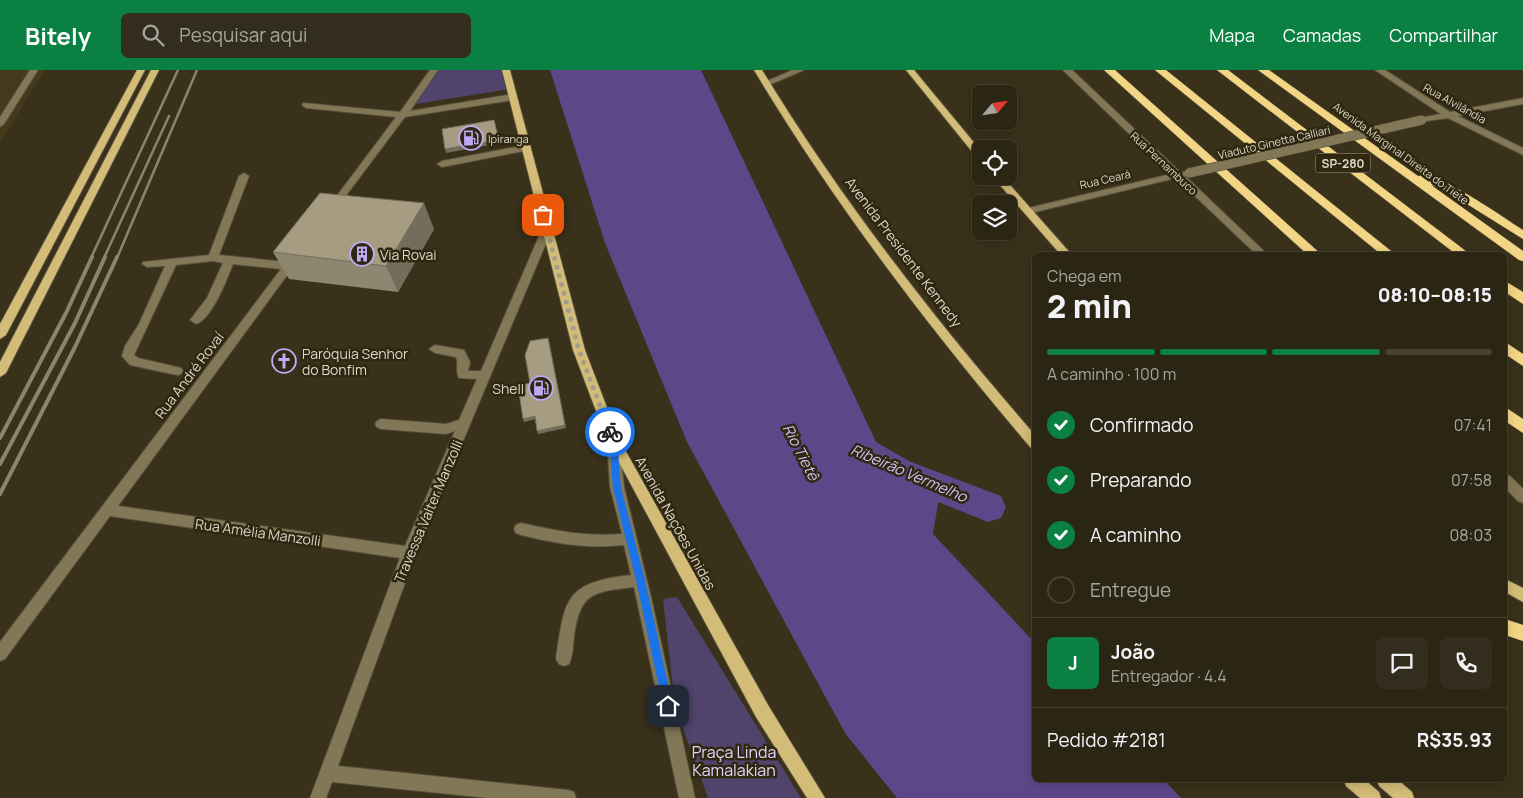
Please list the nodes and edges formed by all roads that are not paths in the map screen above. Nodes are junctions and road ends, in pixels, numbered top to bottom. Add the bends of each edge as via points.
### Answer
1 (34, 70) edge
2 (141, 70) edge
3 (155, 70) edge
4 (434, 70) edge
5 (506, 70) edge
6 (758, 70) edge
7 (800, 70) edge
8 (910, 70) edge
9 (1067, 70) edge
10 (1109, 70) edge
11 (1160, 70) edge
12 (1222, 70) edge
13 (1263, 70) edge
14 (1379, 70) edge
15 (766, 83) junction
16 (513, 97) junction
17 (1523, 101) edge
18 (306, 105) dead end
19 (1447, 114) junction
20 (402, 115) junction
21 (0, 124) edge
22 (972, 146) edge
23 (526, 148) junction
24 (1523, 152) edge
25 (442, 164) dead end
26 (1189, 173) joint
27 (1409, 174) junction
28 (1177, 175) junction
29 (244, 176) dead end
30 (1005, 185) edge
31 (1027, 211) junction
32 (325, 218) edge
33 (546, 228) junction
34 (1523, 235) edge
35 (301, 250) edge
36 (1064, 252) edge
37 (1260, 252) edge
38 (1313, 252) edge
39 (1386, 252) edge
40 (1461, 252) edge
41 (1523, 257) edge
42 (213, 258) junction
43 (230, 259) junction
44 (172, 262) junction
45 (148, 264) dead end
46 (290, 266) junction
47 (1507, 287) edge
48 (1523, 299) edge
49 (196, 320) dead end
50 (0, 335) edge
51 (434, 348) dead end
52 (1507, 349) edge
53 (1523, 361) edge
54 (178, 371) dead end
55 (0, 373) edge
56 (486, 375) junction
57 (1507, 414) edge
58 (381, 424) dead end
59 (464, 424) junction
60 (1523, 426) edge
61 (613, 440) junction
62 (1032, 440) edge
63 (1507, 482) edge
64 (1523, 497) edge
65 (107, 510) junction
66 (521, 529) dead end
67 (630, 539) junction
68 (409, 553) junction
69 (640, 580) junction
70 (1507, 586) edge
71 (1523, 595) edge
72 (1507, 628) edge
73 (1523, 633) edge
74 (0, 654) edge
75 (564, 659) dead end
76 (328, 773) junction
77 (1354, 782) edge
78 (1387, 782) edge
79 (318, 798) edge
80 (568, 798) edge
81 (687, 798) edge
82 (817, 798) edge
83 (1373, 798) edge
84 (1406, 798) edge

1 - 21 street
2 - 50 main road
3 - 55 main road
4 - 20 street
5 - 16 main road, Avenida Nações Unidas
6 - 15 main road, Avenida Presidente Kennedy
7 - 15 street
8 - 22 main road
9 - 28 street, Rua Pernambuco
10 - 38 highway
11 - 39 highway, SP-280
12 - 40 highway, SP-280
13 - 27 highway, Avenida Marginal Direita do Tiete
14 - 19 street, Rua Alvilândia
15 - 62 main road, Avenida Presidente Kennedy via 824,174 883,257
16 - 20 street
16 - 23 main road, Avenida Nações Unidas
17 - 19 street, Viaduto Ginetta Calliari
18 - 20 street
19 - 24 street, Rua Alvilândia
19 - 26 street, Viaduto Ginetta Calliari, bridge
20 - 32 street
23 - 25 street
23 - 33 main road, Avenida Nações Unidas
26 - 28 street, Rua Ceará
27 - 34 highway via 1447,187
27 - 41 highway, Avenida Marginal Direita do Tiete
28 - 31 street, Rua Ceará
28 - 37 street, Rua Pernambuco
29 - 42 street
30 - 31 main road
31 - 36 main road
33 - 56 street, Travessa Valter Manzolli
33 - 61 main road, Avenida Nações Unidas via 579,350
35 - 46 street, Rua André Rovaí
42 - 43 street
42 - 44 street
43 - 46 street
43 - 49 street via 217,290
44 - 45 street
44 - 54 street via 128,356 134,362
46 - 65 street, Rua André Rovaí
47 - 48 highway
51 - 56 street via 460,353 464,362 463,375
52 - 53 highway
56 - 59 street, Travessa Valter Manzolli
57 - 60 highway
58 - 59 street via 446,429
59 - 68 street, Travessa Valter Manzolli
61 - 67 street via 617,488
61 - 82 main road, Avenida Nações Unidas via 762,711
63 - 64 street
65 - 68 street, Rua Amélia Manzolli
65 - 74 street, Rua André Rovaí
66 - 67 street via 569,540
67 - 69 street
68 - 76 street, Travessa Valter Manzolli
69 - 75 street via 596,586 581,594 573,608
69 - 81 street
70 - 71 main road
72 - 73 highway
76 - 79 street, Travessa Valter Manzolli
76 - 80 street
77 - 83 main road
78 - 84 main road

